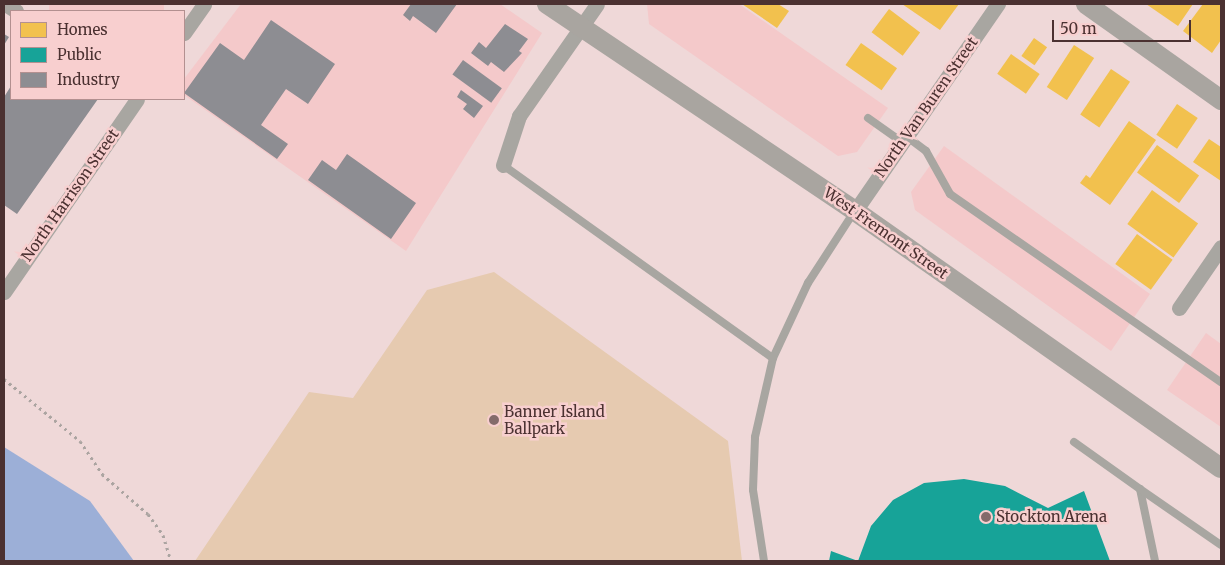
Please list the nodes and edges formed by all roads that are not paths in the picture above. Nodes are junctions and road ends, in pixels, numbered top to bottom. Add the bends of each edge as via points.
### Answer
1 (204, 4) edge
2 (547, 4) edge
3 (597, 4) edge
4 (998, 4) edge
5 (1086, 4) edge
6 (581, 27) junction
7 (185, 32) edge
8 (136, 100) edge
9 (1221, 100) edge
10 (868, 118) dead end
11 (904, 139) junction
12 (503, 166) joint
13 (855, 211) junction
14 (1221, 247) edge
15 (4, 292) edge
16 (1179, 308) dead end
17 (773, 358) junction
18 (1221, 382) edge
19 (1074, 442) dead end
20 (1221, 468) edge
21 (1140, 489) junction
22 (1221, 545) edge
23 (764, 561) edge
24 (1155, 561) edge

1 - 7 street
2 - 6 street, West Fremont Street
3 - 6 street
4 - 11 street, North Van Buren Street
5 - 9 street
6 - 12 street via 519,116
6 - 13 street, West Fremont Street
8 - 15 street, North Harrison Street
10 - 11 lane
11 - 13 street, North Van Buren Street
11 - 18 lane via 926,151 950,194
12 - 17 lane
13 - 17 lane via 808,283
13 - 20 street, West Fremont Street
14 - 16 street
17 - 23 lane via 755,437 753,490
19 - 21 lane
21 - 22 lane
21 - 24 lane

